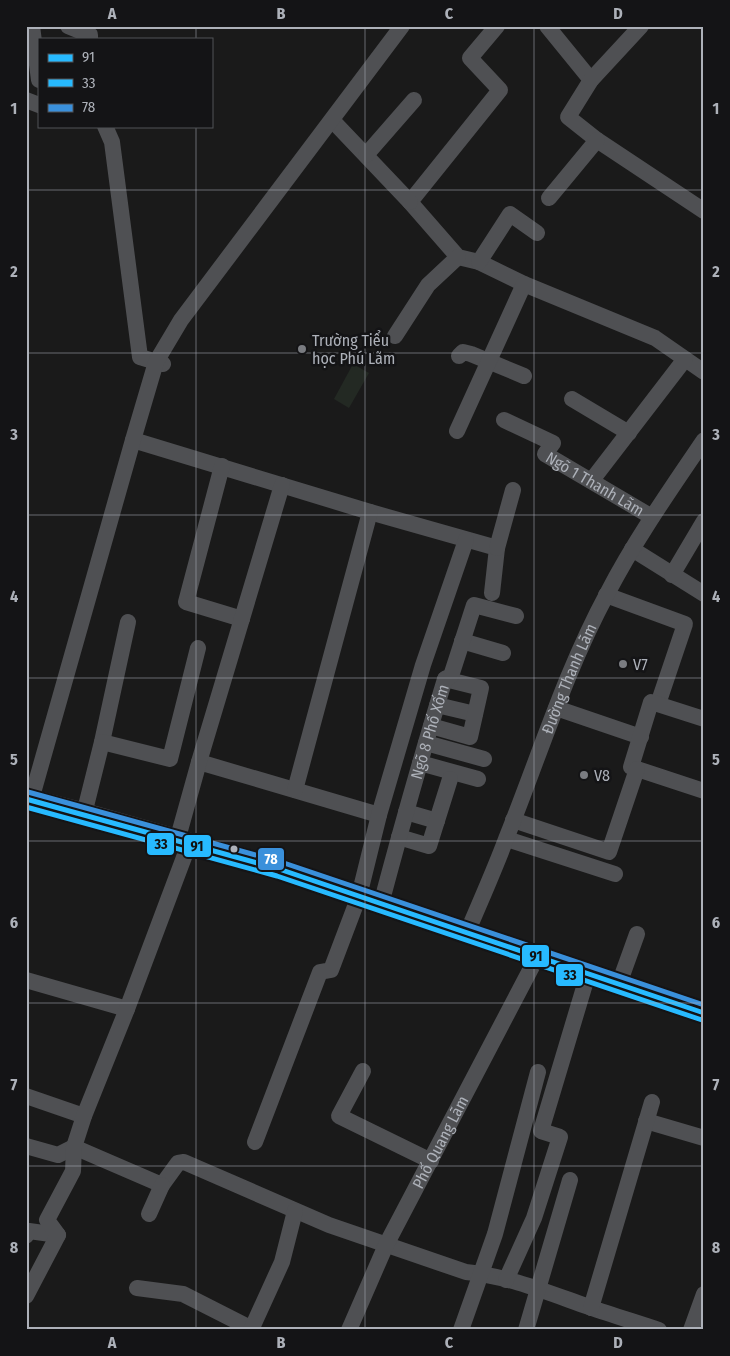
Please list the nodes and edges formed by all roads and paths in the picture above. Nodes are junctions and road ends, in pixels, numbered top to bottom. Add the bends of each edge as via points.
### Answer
1 (32, 26) edge
2 (68, 26) edge
3 (402, 26) edge
4 (497, 26) edge
5 (547, 26) edge
6 (641, 26) edge
7 (90, 38) edge
8 (38, 72) edge
9 (591, 80) junction
10 (26, 100) edge
11 (414, 100) dead end
12 (38, 105) edge
13 (332, 120) junction
14 (102, 128) edge
15 (597, 140) junction
16 (366, 155) junction
17 (549, 198) dead end
18 (410, 202) junction
19 (704, 211) edge
20 (537, 232) dead end
21 (458, 257) junction
22 (479, 262) junction
23 (524, 284) junction
24 (395, 336) dead end
25 (459, 356) dead end
26 (685, 359) junction
27 (490, 360) junction
28 (160, 363) junction
29 (704, 372) edge
30 (524, 376) dead end
31 (572, 399) dead end
32 (504, 420) dead end
33 (456, 431) dead end
34 (629, 433) junction
35 (133, 440) junction
36 (704, 440) edge
37 (222, 466) junction
38 (592, 480) junction
39 (282, 485) junction
40 (513, 490) dead end
41 (370, 512) junction
42 (652, 517) junction
43 (704, 521) edge
44 (466, 540) junction
45 (497, 548) junction
46 (632, 549) junction
47 (672, 575) junction
48 (492, 592) dead end
49 (704, 594) edge
50 (606, 595) junction
51 (516, 616) dead end
52 (242, 619) junction
53 (128, 622) dead end
54 (462, 641) junction
55 (198, 648) dead end
56 (503, 653) dead end
57 (445, 680) junction
58 (658, 704) junction
59 (437, 705) junction
60 (556, 708) junction
61 (475, 714) junction
62 (704, 719) edge
63 (431, 726) junction
64 (640, 737) junction
65 (102, 742) junction
66 (426, 743) junction
67 (484, 759) dead end
68 (199, 762) junction
69 (420, 763) junction
70 (637, 769) junction
71 (450, 779) dead end
72 (478, 780) dead end
73 (295, 790) junction
74 (704, 791) edge
75 (29, 800) edge
76 (406, 812) junction
77 (84, 814) junction
78 (379, 815) junction
79 (513, 820) junction
80 (437, 822) junction
81 (399, 837) junction
82 (506, 839) junction
83 (183, 843) junction
84 (616, 874) dead end
85 (359, 896) junction
86 (381, 904) junction
87 (467, 934) junction
88 (637, 934) dead end
89 (537, 957) junction
90 (588, 974) junction
91 (26, 980) edge
92 (619, 984) junction
93 (127, 1009) junction
94 (704, 1013) edge
95 (363, 1071) dead end
96 (538, 1072) dead end
97 (26, 1096) edge
98 (652, 1102) dead end
99 (84, 1116) junction
100 (646, 1121) junction
101 (704, 1138) edge
102 (255, 1142) dead end
103 (26, 1146) edge
104 (74, 1147) junction
105 (431, 1161) junction
106 (570, 1180) dead end
107 (162, 1185) junction
108 (295, 1211) junction
109 (149, 1214) dead end
110 (58, 1235) junction
111 (26, 1236) edge
112 (386, 1245) junction
113 (482, 1274) junction
114 (506, 1280) junction
115 (137, 1288) dead end
116 (539, 1289) junction
117 (704, 1294) edge
118 (26, 1296) edge
119 (591, 1308) junction
120 (252, 1329) edge
121 (350, 1330) edge
122 (461, 1330) edge
123 (526, 1330) edge
124 (659, 1330) edge
125 (692, 1330) edge

1 - 8 street
2 - 7 street via 90,35
3 - 13 street
4 - 18 street via 470,58 500,90
5 - 9 street
6 - 9 street
9 - 15 street via 568,117
10 - 12 street
11 - 16 street
13 - 16 street
13 - 28 street via 181,320
14 - 28 street via 112,142 140,357
15 - 17 street
15 - 19 street
16 - 18 street
18 - 21 street
20 - 22 street via 510,214
21 - 22 street
21 - 24 street via 428,284
22 - 23 street
23 - 26 street via 654,338
23 - 27 street
25 - 27 street via 463,352
26 - 29 street
26 - 34 street
27 - 30 street
27 - 33 street
28 - 35 street
31 - 34 street
32 - 38 street, Ngõ 1 Thanh Lãm via 553,443 545,454
34 - 38 street
35 - 37 street
35 - 75 street
36 - 42 street, Đường Thanh Lãm
37 - 39 street
37 - 52 street via 186,602
38 - 42 street, Ngõ 1 Thanh Lãm
39 - 41 street
39 - 52 street
40 - 45 street
41 - 44 street
41 - 73 street
42 - 46 street, Đường Thanh Lãm
43 - 47 street
44 - 45 street
44 - 78 street via 423,664
45 - 48 street
46 - 47 street
46 - 50 street, Đường Thanh Lãm
47 - 49 street
50 - 58 street via 685,624
50 - 60 street, Đường Thanh Lãm
51 - 54 street, Ngõ 8 Phố Xốm via 474,605
52 - 68 street
53 - 65 street
54 - 56 street
54 - 57 street, Ngõ 8 Phố Xốm via 451,676
55 - 65 street via 170,759
57 - 59 street, Ngõ 8 Phố Xốm
57 - 61 street via 481,688
58 - 62 street
58 - 64 street via 652,702
59 - 61 street
59 - 63 street, Ngõ 8 Phố Xốm
60 - 64 street
60 - 79 street, Đường Thanh Lãm
61 - 63 street via 470,737
63 - 66 street, Ngõ 8 Phố Xốm
64 - 70 street via 631,767
65 - 77 street
66 - 67 street
66 - 69 street, Ngõ 8 Phố Xốm
68 - 73 street
68 - 83 street
69 - 72 street
69 - 76 street, Ngõ 8 Phố Xốm
70 - 74 street
70 - 79 street via 609,852
71 - 80 street
73 - 78 street
75 - 77 highway
76 - 80 street
76 - 81 street, Ngõ 8 Phố Xốm
77 - 83 highway
78 - 85 street
79 - 82 street, Đường Thanh Lãm
80 - 81 street via 430,846
81 - 86 street, Ngõ 8 Phố Xốm
82 - 84 street
82 - 87 street, Đường Thanh Lãm
83 - 85 highway via 279,869
83 - 93 street
85 - 86 highway
85 - 102 street via 331,970 320,972
86 - 87 highway
87 - 89 highway
88 - 92 street
89 - 90 highway
89 - 105 street, Phố Quang Lãm
90 - 92 highway
90 - 114 street via 541,1131 560,1137 534,1218
91 - 93 street
92 - 94 highway
93 - 99 street
95 - 105 street via 339,1116
96 - 113 street
97 - 99 street
98 - 100 street
99 - 104 street
100 - 101 street
100 - 119 street
103 - 104 street via 58,1155
104 - 107 street
104 - 110 street via 73,1171 47,1220
105 - 112 street, Phố Quang Lãm
106 - 116 street
107 - 108 street via 178,1163 184,1162
107 - 109 street
108 - 112 street
108 - 120 street via 282,1262
110 - 111 street via 29,1231
110 - 118 street
112 - 113 street via 466,1272
112 - 121 street, Phố Quang Lãm
113 - 114 street
113 - 122 street
114 - 116 street
115 - 120 street via 183,1294
116 - 119 street
116 - 123 street
117 - 125 street
119 - 124 street

